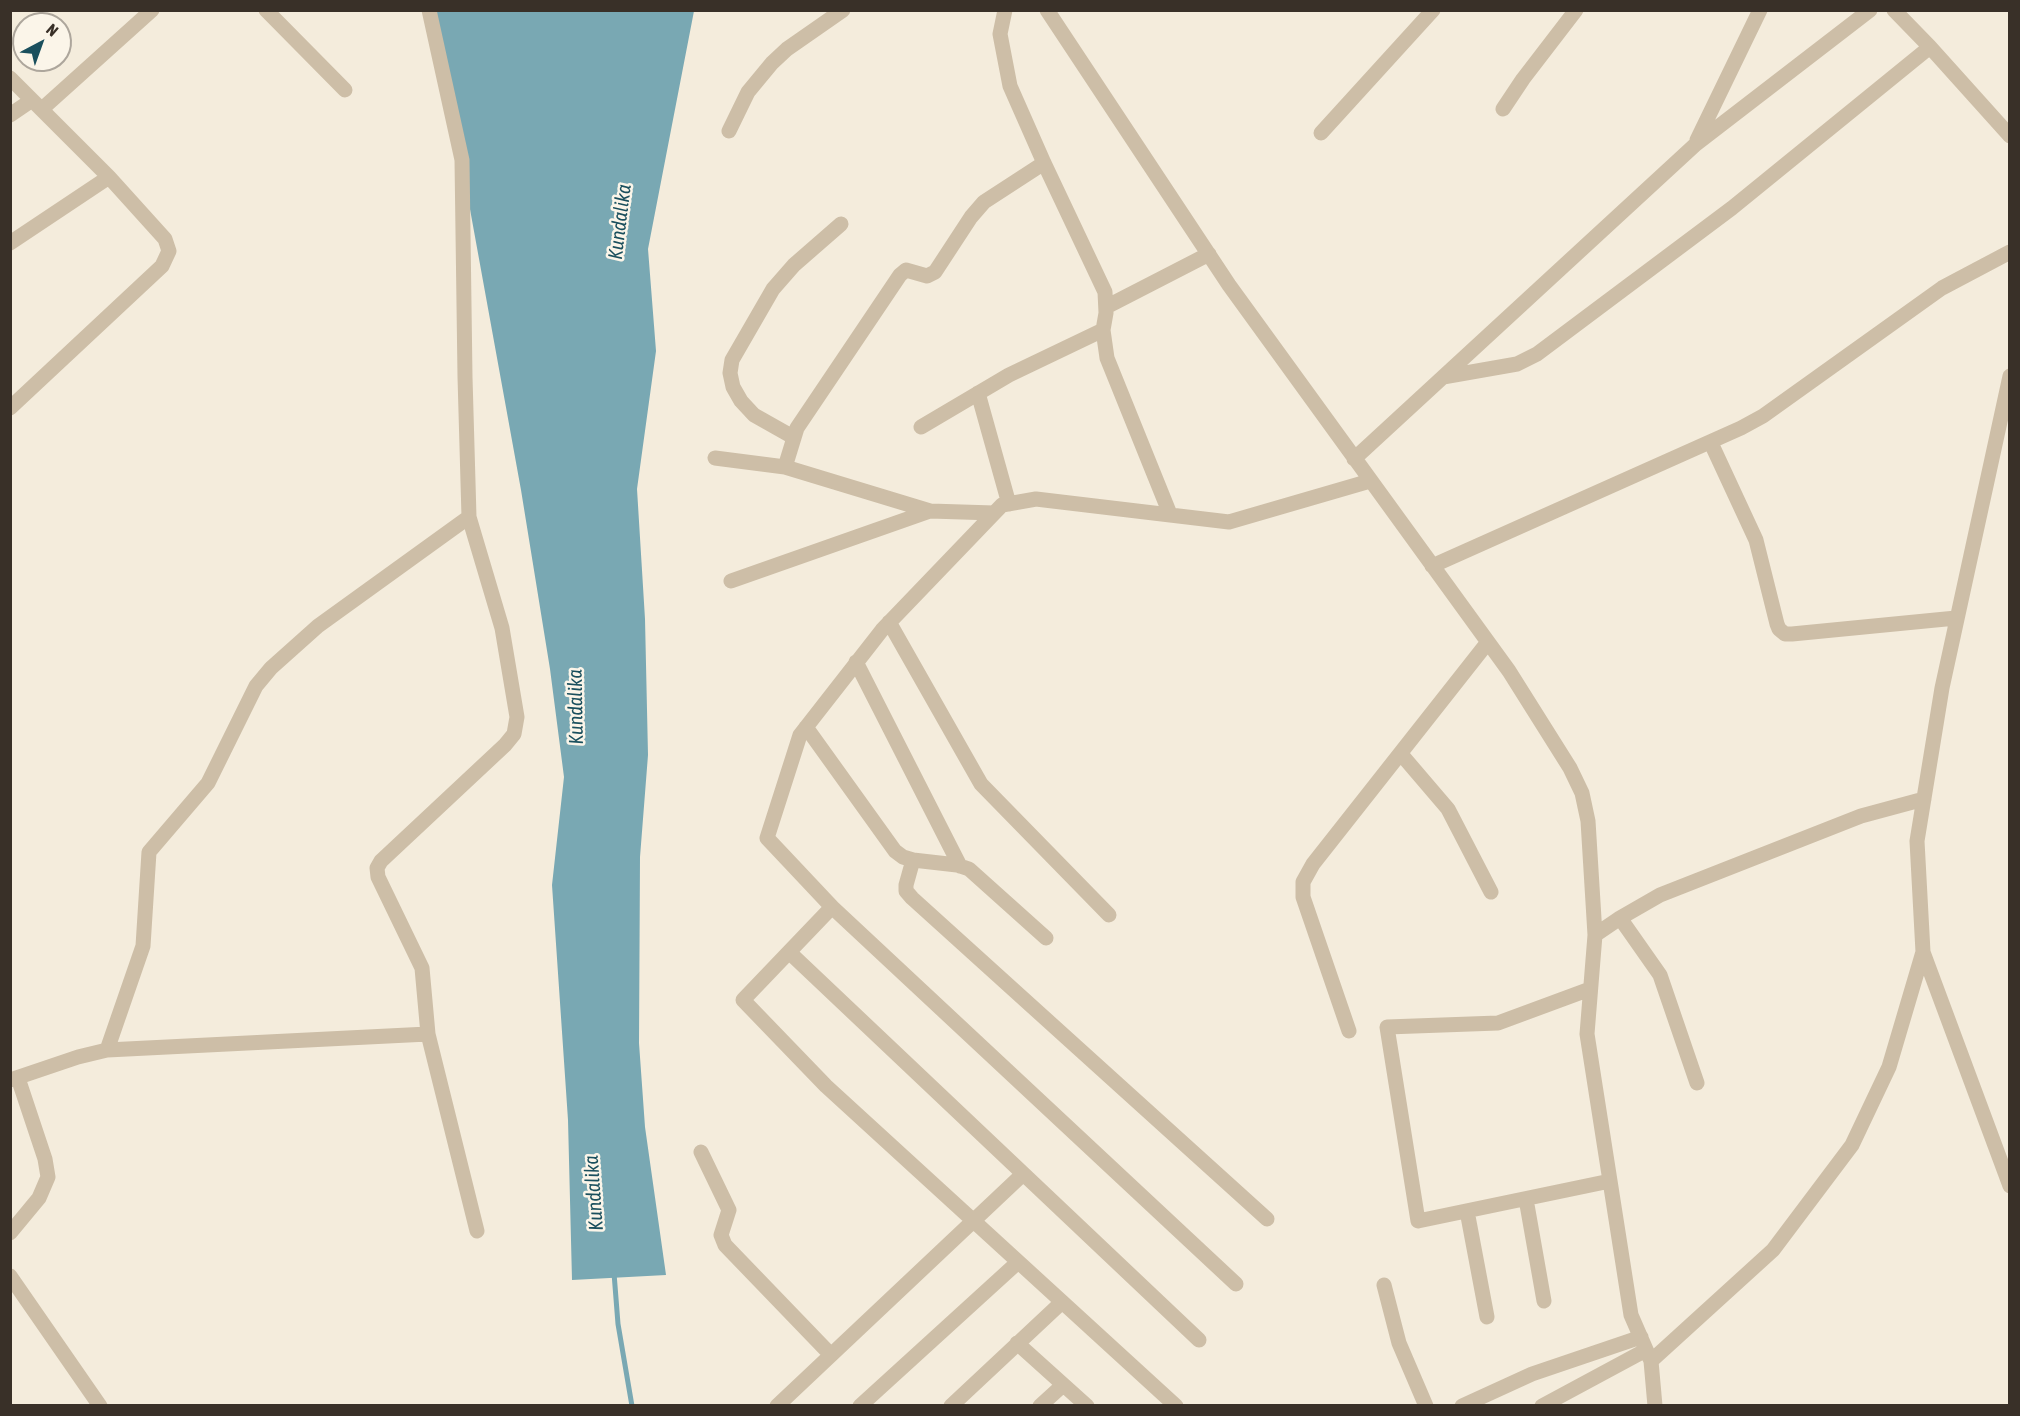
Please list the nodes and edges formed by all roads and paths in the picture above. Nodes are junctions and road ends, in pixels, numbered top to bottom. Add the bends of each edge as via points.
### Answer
1 (152, 10) edge
2 (266, 10) edge
3 (429, 10) edge
4 (843, 10) edge
5 (1005, 10) edge
6 (1433, 10) edge
7 (1576, 10) edge
8 (1760, 10) edge
9 (1870, 10) edge
10 (1894, 10) edge
11 (1052, 13) edge
12 (1930, 47) junction
13 (10, 78) edge
14 (345, 90) dead end
15 (37, 105) junction
16 (1503, 109) dead end
17 (10, 115) edge
18 (729, 130) dead end
19 (2006, 132) edge
20 (1321, 134) dead end
21 (1696, 144) junction
22 (1044, 163) junction
23 (109, 177) junction
24 (841, 224) dead end
25 (10, 243) edge
26 (2010, 252) edge
27 (1209, 254) junction
28 (1106, 307) junction
29 (1103, 330) junction
30 (2010, 376) edge
31 (1443, 377) junction
32 (978, 393) junction
33 (10, 408) edge
34 (921, 426) dead end
35 (793, 437) junction
36 (1710, 443) junction
37 (715, 458) dead end
38 (1354, 459) junction
39 (785, 467) junction
40 (1370, 481) junction
41 (1009, 504) junction
42 (930, 511) junction
43 (994, 513) junction
44 (1170, 514) junction
45 (470, 517) junction
46 (1428, 560) junction
47 (731, 580) dead end
48 (1956, 618) junction
49 (889, 622) junction
50 (1488, 642) junction
51 (856, 662) junction
52 (806, 727) junction
53 (1401, 753) junction
54 (1924, 800) junction
55 (913, 860) junction
56 (960, 866) junction
57 (1491, 892) dead end
58 (832, 907) junction
59 (1109, 915) dead end
60 (1620, 918) junction
61 (1595, 935) junction
62 (1046, 938) dead end
63 (789, 952) junction
64 (1923, 952) junction
65 (1590, 989) junction
66 (1349, 1031) dead end
67 (428, 1034) junction
68 (107, 1050) junction
69 (14, 1079) edge
70 (1697, 1083) dead end
71 (701, 1152) dead end
72 (1023, 1174) junction
73 (1610, 1181) junction
74 (2010, 1186) edge
75 (1526, 1199) junction
76 (1467, 1211) junction
77 (1267, 1219) dead end
78 (973, 1222) junction
79 (477, 1231) dead end
80 (10, 1233) edge
81 (1017, 1263) junction
82 (10, 1276) edge
83 (1236, 1284) dead end
84 (1384, 1285) dead end
85 (1544, 1301) dead end
86 (1061, 1303) junction
87 (1487, 1317) dead end
88 (1199, 1340) dead end
89 (1017, 1343) junction
90 (1646, 1349) junction
91 (831, 1355) junction
92 (1063, 1385) junction
93 (100, 1406) edge
94 (777, 1406) edge
95 (860, 1406) edge
96 (951, 1406) edge
97 (1040, 1406) edge
98 (1087, 1406) edge
99 (1176, 1406) edge
100 (1426, 1406) edge
101 (1462, 1406) edge
102 (1542, 1406) edge
103 (1655, 1406) edge

1 - 15 street
2 - 14 street
3 - 45 street via 462,160
4 - 18 street via 772,63 748,92
5 - 22 street via 1000,34 1010,86
6 - 20 street
7 - 16 street
8 - 21 street
9 - 21 street
10 - 12 street
11 - 27 street
12 - 19 street
12 - 31 street via 1732,208 1536,354 1517,364
13 - 15 street
15 - 17 street
15 - 23 street
21 - 31 street
22 - 28 street via 1105,292
22 - 35 street via 984,202 935,272 927,276 906,270 900,275
23 - 25 street
23 - 33 street via 165,239 167,259
24 - 35 street via 773,289 732,360 733,387 741,401 754,415
26 - 36 street via 1942,288 1763,416
27 - 28 street
27 - 38 street
28 - 29 street
29 - 32 street
29 - 44 street via 1107,358
30 - 48 street
31 - 38 street
32 - 34 street
32 - 41 street
35 - 39 street
36 - 46 street
36 - 48 street via 1756,540 1779,629 1792,634
37 - 39 street
38 - 40 street
39 - 42 street
40 - 44 street via 1229,522
40 - 46 street
41 - 43 street
41 - 44 street via 1036,499
42 - 43 street
42 - 47 street
43 - 49 street
45 - 67 street via 502,628 516,702 514,734 377,868 422,968
45 - 68 street via 318,626 256,686 208,783 149,852 143,946
46 - 50 street
48 - 54 street
49 - 51 street
49 - 59 street via 981,784
50 - 53 street
50 - 61 street via 1570,768 1582,793 1588,821
51 - 52 street
51 - 56 street
52 - 55 street via 890,846
52 - 58 street via 800,735 767,838
53 - 57 street via 1448,809
53 - 66 street via 1303,882 1303,897
54 - 60 street via 1861,816 1660,896
54 - 64 street via 1917,842
55 - 56 street
55 - 77 street via 906,888 912,898
56 - 62 street via 974,873
58 - 63 street
58 - 83 street
60 - 61 street
60 - 70 street via 1660,975
61 - 65 street
63 - 72 street
63 - 78 street via 743,1000 826,1086
64 - 74 street
64 - 90 street via 1889,1067 1852,1145 1773,1250
65 - 73 street via 1587,1035
65 - 76 street via 1498,1023 1387,1028 1418,1221
67 - 68 street
67 - 79 street
68 - 69 street
69 - 80 street via 45,1159 48,1177 39,1198
71 - 91 street via 729,1210 721,1234 725,1245
72 - 78 street
72 - 88 street
73 - 75 street
73 - 90 street via 1631,1315
75 - 76 street
75 - 85 street
76 - 87 street
78 - 81 street
78 - 91 street
81 - 86 street
81 - 95 street
82 - 93 street
84 - 100 street via 1399,1343
86 - 89 street
86 - 99 street
89 - 92 street
89 - 96 street
90 - 101 street via 1532,1374
90 - 102 street
90 - 103 street
91 - 94 street
92 - 97 street
92 - 98 street

